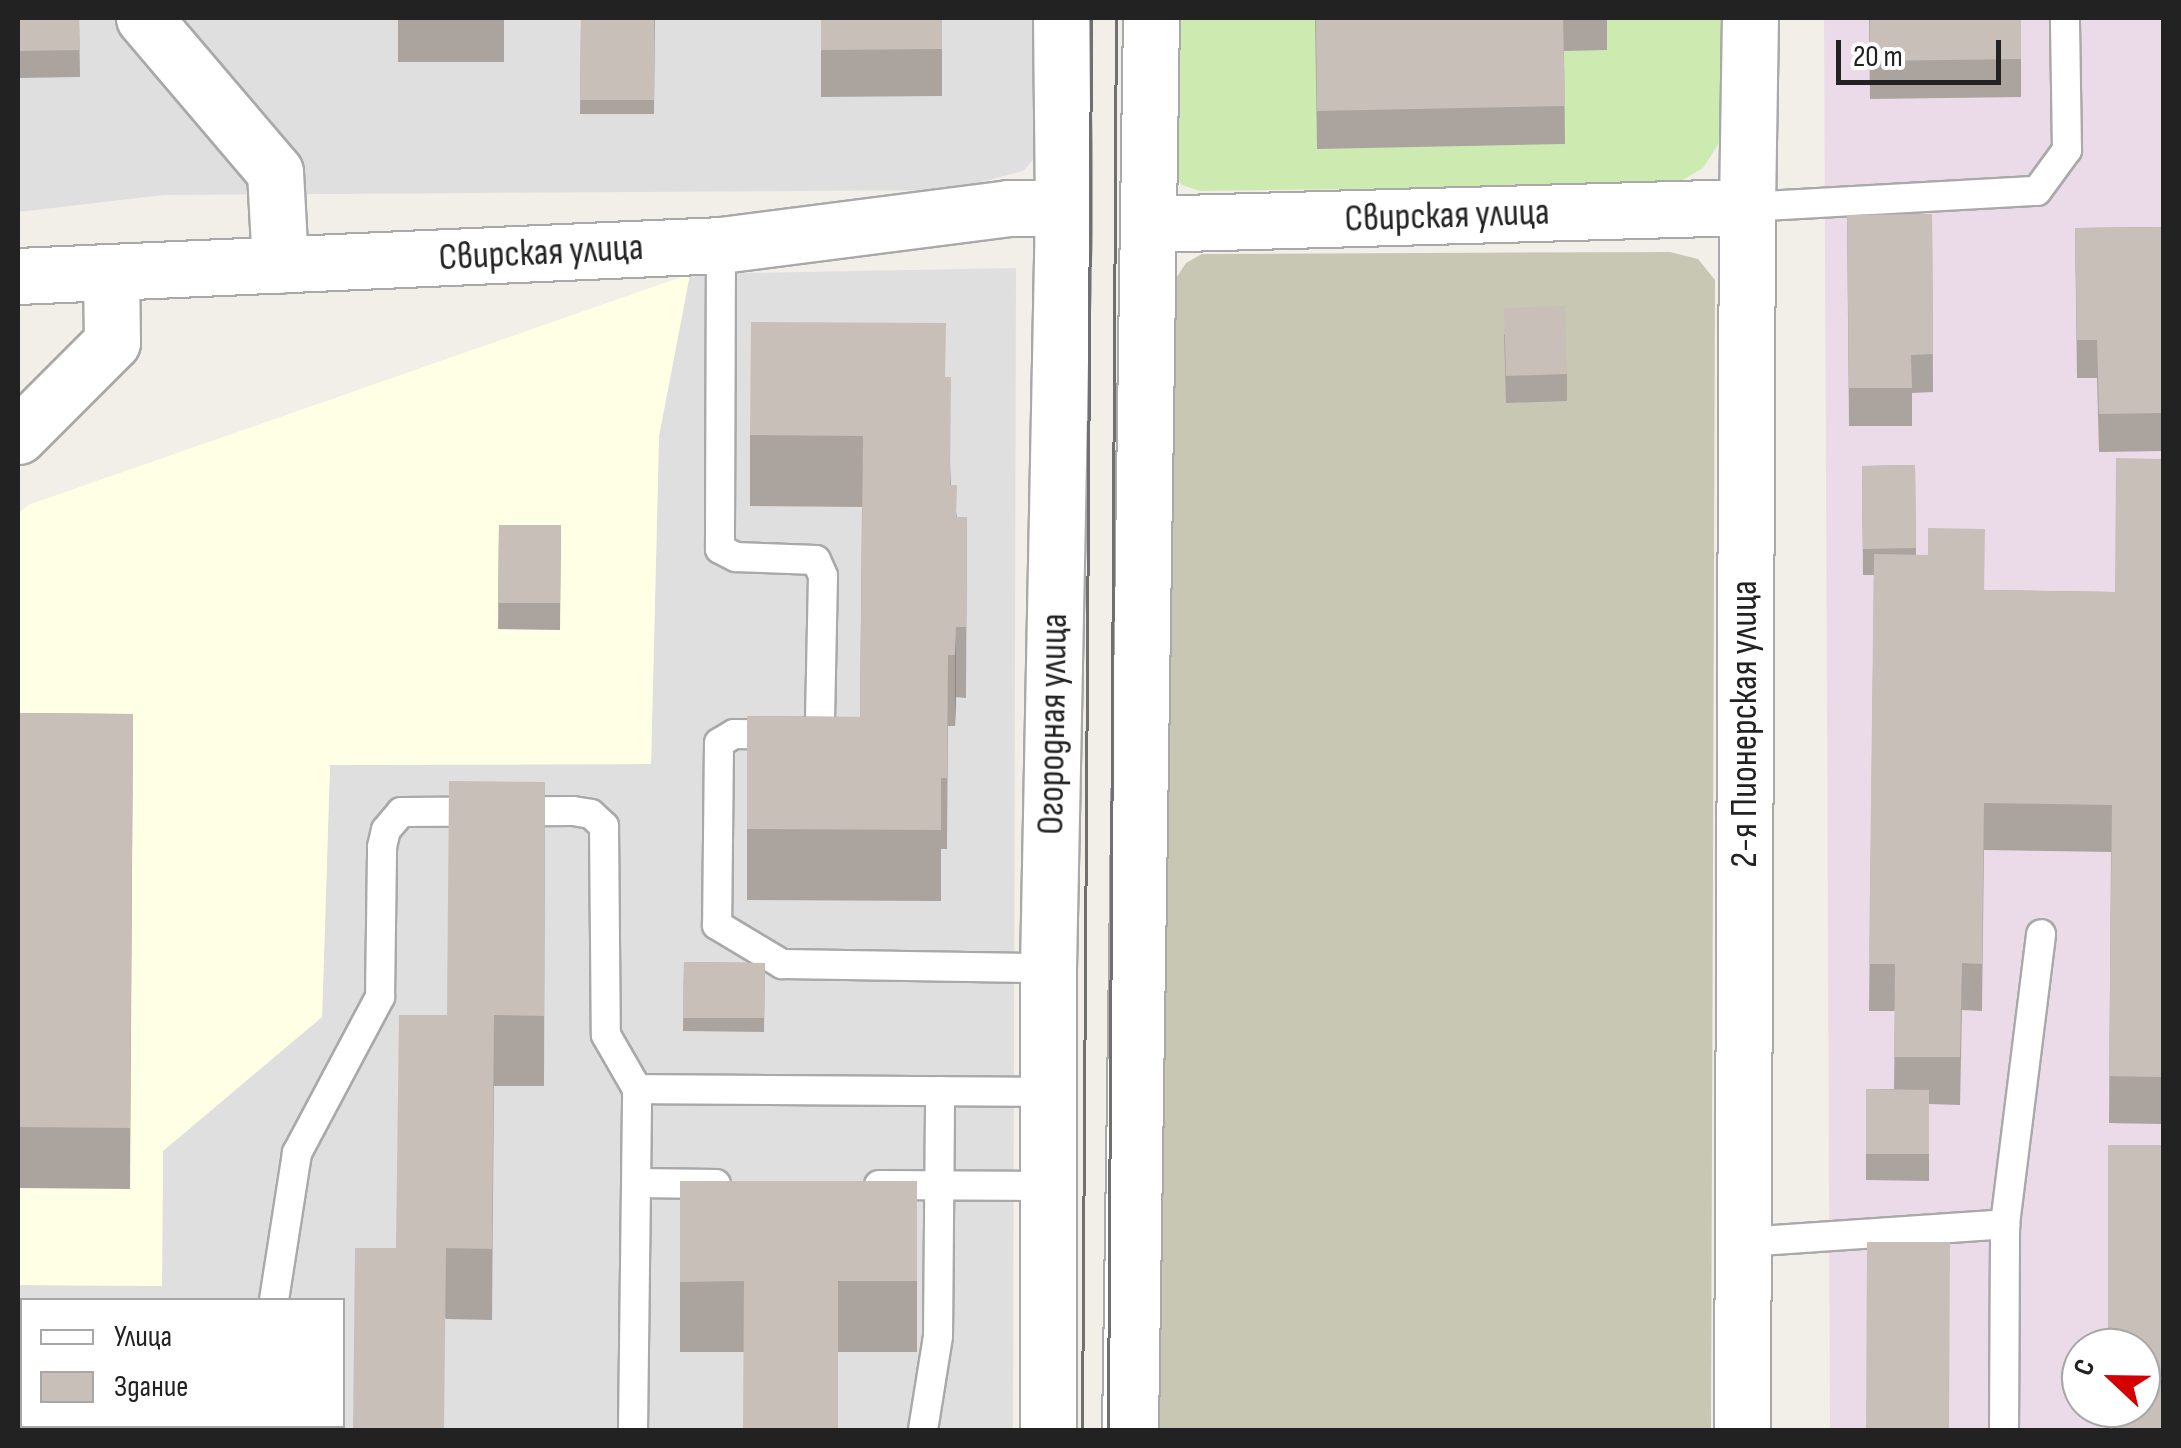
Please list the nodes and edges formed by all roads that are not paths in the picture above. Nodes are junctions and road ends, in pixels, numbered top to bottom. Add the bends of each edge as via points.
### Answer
1 (144, 18) edge
2 (1062, 18) edge
3 (1151, 18) edge
4 (1750, 18) edge
5 (2065, 18) edge
6 (1063, 208) junction
7 (1747, 208) junction
8 (1148, 224) junction
9 (720, 245) junction
10 (280, 265) junction
11 (111, 272) junction
12 (18, 276) edge
13 (18, 436) edge
14 (2041, 934) dead end
15 (1048, 968) junction
16 (636, 1089) junction
17 (940, 1091) junction
18 (1047, 1092) junction
19 (636, 1183) junction
20 (751, 1184) edge
21 (847, 1185) edge
22 (939, 1185) junction
23 (1048, 1186) junction
24 (2005, 1224) junction
25 (1744, 1242) junction
26 (274, 1298) edge
27 (634, 1430) edge
28 (923, 1430) edge
29 (1048, 1430) edge
30 (1130, 1430) edge
31 (1742, 1430) edge
32 (2004, 1430) edge

1 - 10 street via 275,172
2 - 6 street, Огородная улица
3 - 8 street
4 - 7 street, 2-я Пионерская улица
5 - 7 lane via 2067,150 2037,191
6 - 9 street, Свирская улица via 1008,208
6 - 15 street, Огородная улица
7 - 8 street, Свирская улица
7 - 25 street, 2-я Пионерская улица
8 - 30 street
9 - 10 street, Свирская улица
9 - 15 lane via 720,549 736,558 816,560 823,576 820,725 813,734 734,734 719,743 717,924 782,964
10 - 11 street, Свирская улица
11 - 12 street, Свирская улица
11 - 13 street via 112,342
14 - 24 lane
15 - 18 street, Огородная улица
16 - 17 lane
16 - 19 lane
16 - 26 lane via 606,1034 604,826 592,814 573,811 400,812 382,847 380,997 298,1153
17 - 18 lane
17 - 22 lane
18 - 23 street, Огородная улица
19 - 20 lane
19 - 27 lane
21 - 22 lane
22 - 23 lane
22 - 28 lane via 938,1336
23 - 29 street, Огородная улица
24 - 25 lane
24 - 32 lane
25 - 31 street, 2-я Пионерская улица

